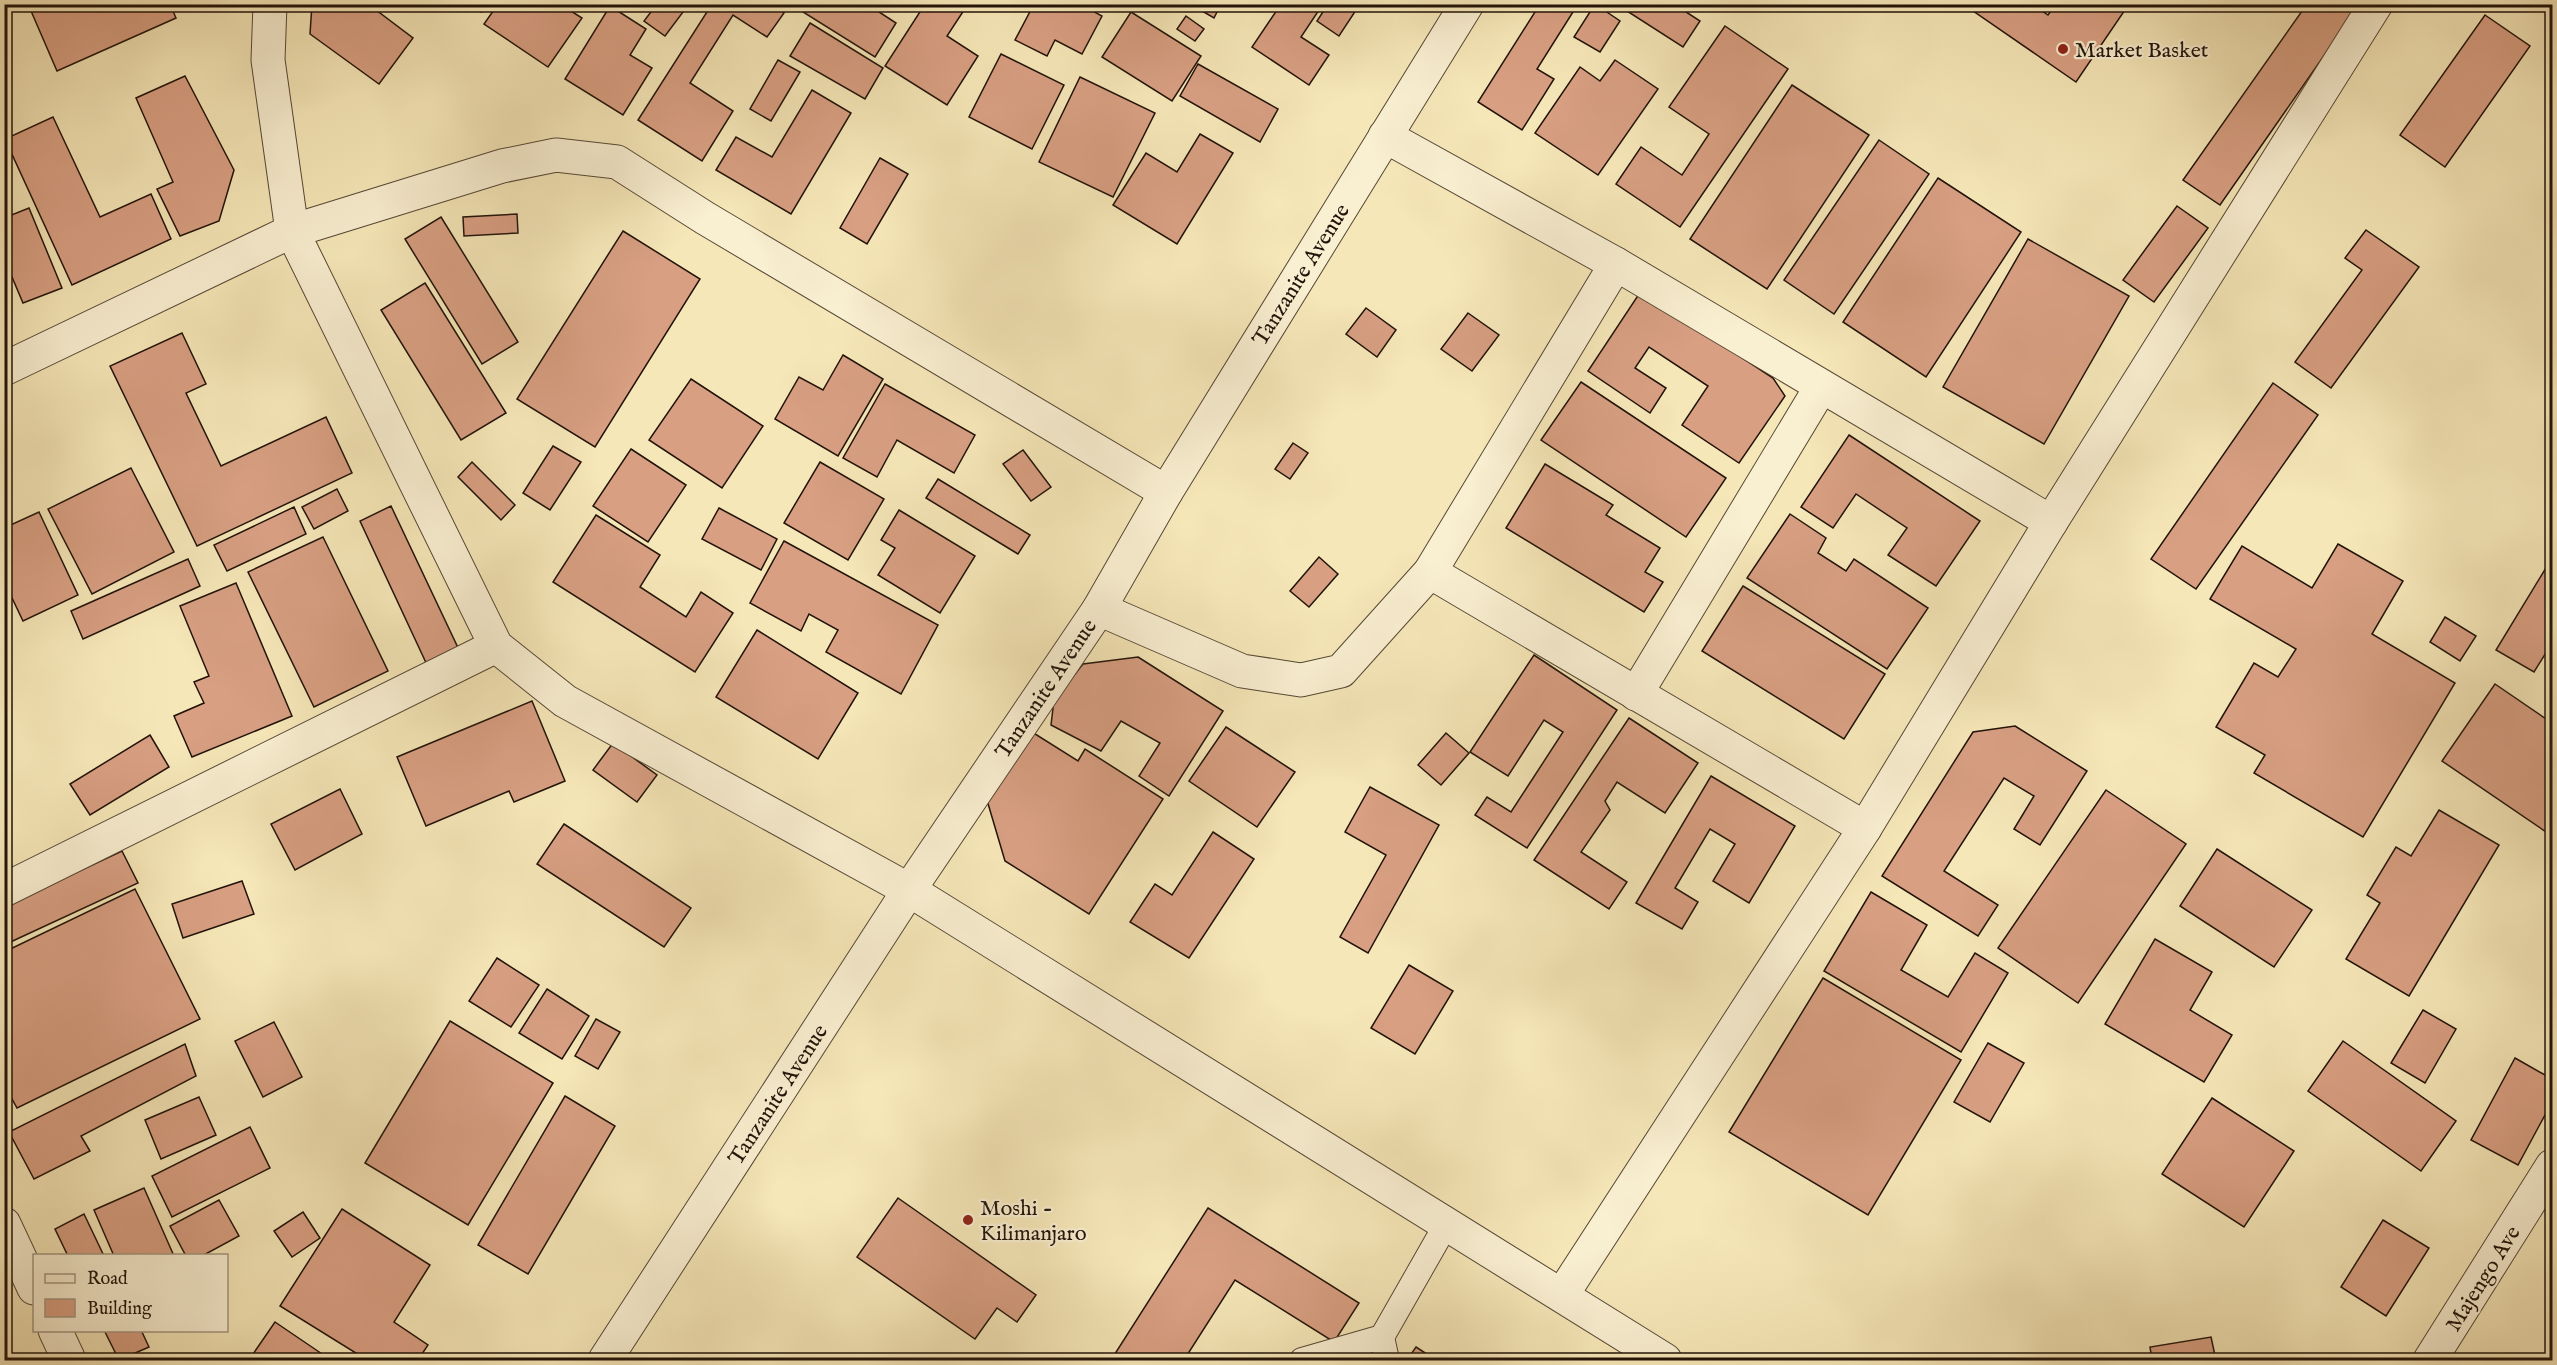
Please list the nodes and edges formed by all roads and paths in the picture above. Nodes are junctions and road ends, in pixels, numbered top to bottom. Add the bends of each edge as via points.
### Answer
1 (270, 4) edge
2 (1467, 4) edge
3 (2376, 4) edge
4 (1385, 136) junction
5 (292, 231) junction
6 (1616, 264) junction
7 (4, 369) edge
8 (1821, 387) junction
9 (1166, 492) junction
10 (2051, 522) junction
11 (1430, 572) junction
12 (1098, 609) junction
13 (496, 646) junction
14 (1636, 694) junction
15 (1865, 828) junction
16 (4, 890) edge
17 (909, 890) junction
18 (2553, 1166) edge
19 (1447, 1223) junction
20 (4, 1224) edge
21 (33, 1286) edge
22 (1562, 1295) junction
23 (56, 1332) edge
24 (1382, 1337) junction
25 (69, 1360) edge
26 (605, 1360) edge
27 (1302, 1360) edge
28 (1387, 1360) edge
29 (1665, 1360) edge
30 (2430, 1360) edge

1 - 5 street via 268,60
2 - 4 street, Tanzanite Avenue
3 - 10 street
4 - 6 street
4 - 9 street, Tanzanite Avenue
5 - 7 street
5 - 9 street via 502,166 556,155 617,162
5 - 13 street
6 - 8 street
6 - 11 street
8 - 10 street
8 - 14 street
9 - 12 street, Tanzanite Avenue
10 - 15 street
11 - 12 street via 1341,671 1301,680 1242,671
11 - 14 street
12 - 17 street, Tanzanite Avenue
13 - 16 street
13 - 17 street via 565,701
14 - 15 street
15 - 22 street
17 - 19 street
17 - 26 street, Tanzanite Avenue
18 - 30 street, Majengo Ave
19 - 22 street
19 - 24 lane
20 - 21 street
22 - 29 street
23 - 25 street
24 - 27 lane
24 - 28 lane

